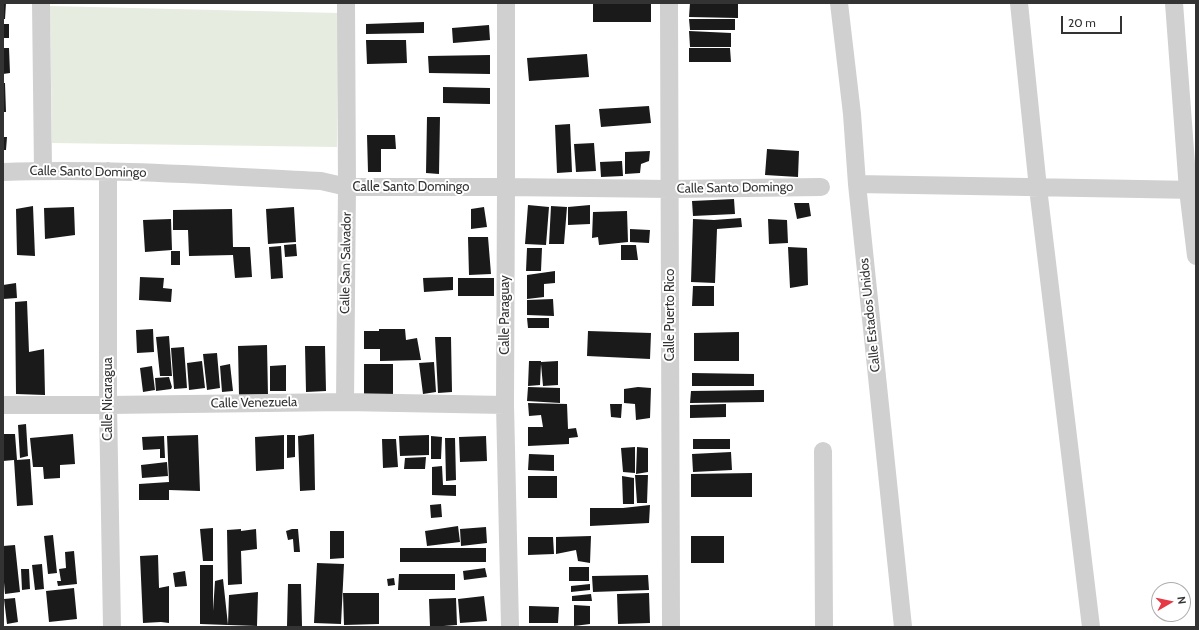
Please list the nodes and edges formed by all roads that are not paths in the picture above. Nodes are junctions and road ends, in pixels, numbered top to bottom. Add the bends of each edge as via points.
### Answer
1 (41, 3) edge
2 (346, 3) edge
3 (506, 3) edge
4 (669, 3) edge
5 (839, 3) edge
6 (1019, 3) edge
7 (1174, 3) edge
8 (43, 170) junction
9 (108, 171) junction
10 (3, 172) edge
11 (857, 184) junction
12 (347, 187) junction
13 (506, 187) junction
14 (821, 187) dead end
15 (1038, 188) junction
16 (670, 189) junction
17 (1192, 190) edge
18 (1196, 256) edge
19 (345, 402) junction
20 (3, 405) edge
21 (108, 405) junction
22 (505, 405) junction
23 (823, 451) dead end
24 (112, 627) edge
25 (510, 627) edge
26 (671, 627) edge
27 (824, 627) edge
28 (903, 627) edge
29 (1091, 627) edge

1 - 8 street
2 - 12 street, Calle San Salvador
3 - 13 street, Calle Paraguay
4 - 16 street, Calle Puerto Rico
5 - 11 street, Calle Estados Unidos
6 - 15 street
7 - 17 street
8 - 9 street, Calle Santo Domingo
8 - 10 street, Calle Santo Domingo
9 - 12 street, Calle Santo Domingo via 320,181
9 - 21 street, Calle Nicaragua
11 - 15 street
11 - 28 street, Calle Estados Unidos
12 - 13 street, Calle Santo Domingo
12 - 19 street, Calle San Salvador
13 - 16 street, Calle Santo Domingo
13 - 22 street, Calle Paraguay
14 - 16 street, Calle Santo Domingo
15 - 17 street
15 - 29 street
16 - 26 street, Calle Puerto Rico
17 - 18 street
19 - 21 street, Calle Venezuela
19 - 22 street, Calle Venezuela
20 - 21 street, Calle Venezuela
21 - 24 street, Calle Nicaragua
22 - 25 street, Calle Paraguay
23 - 27 street

